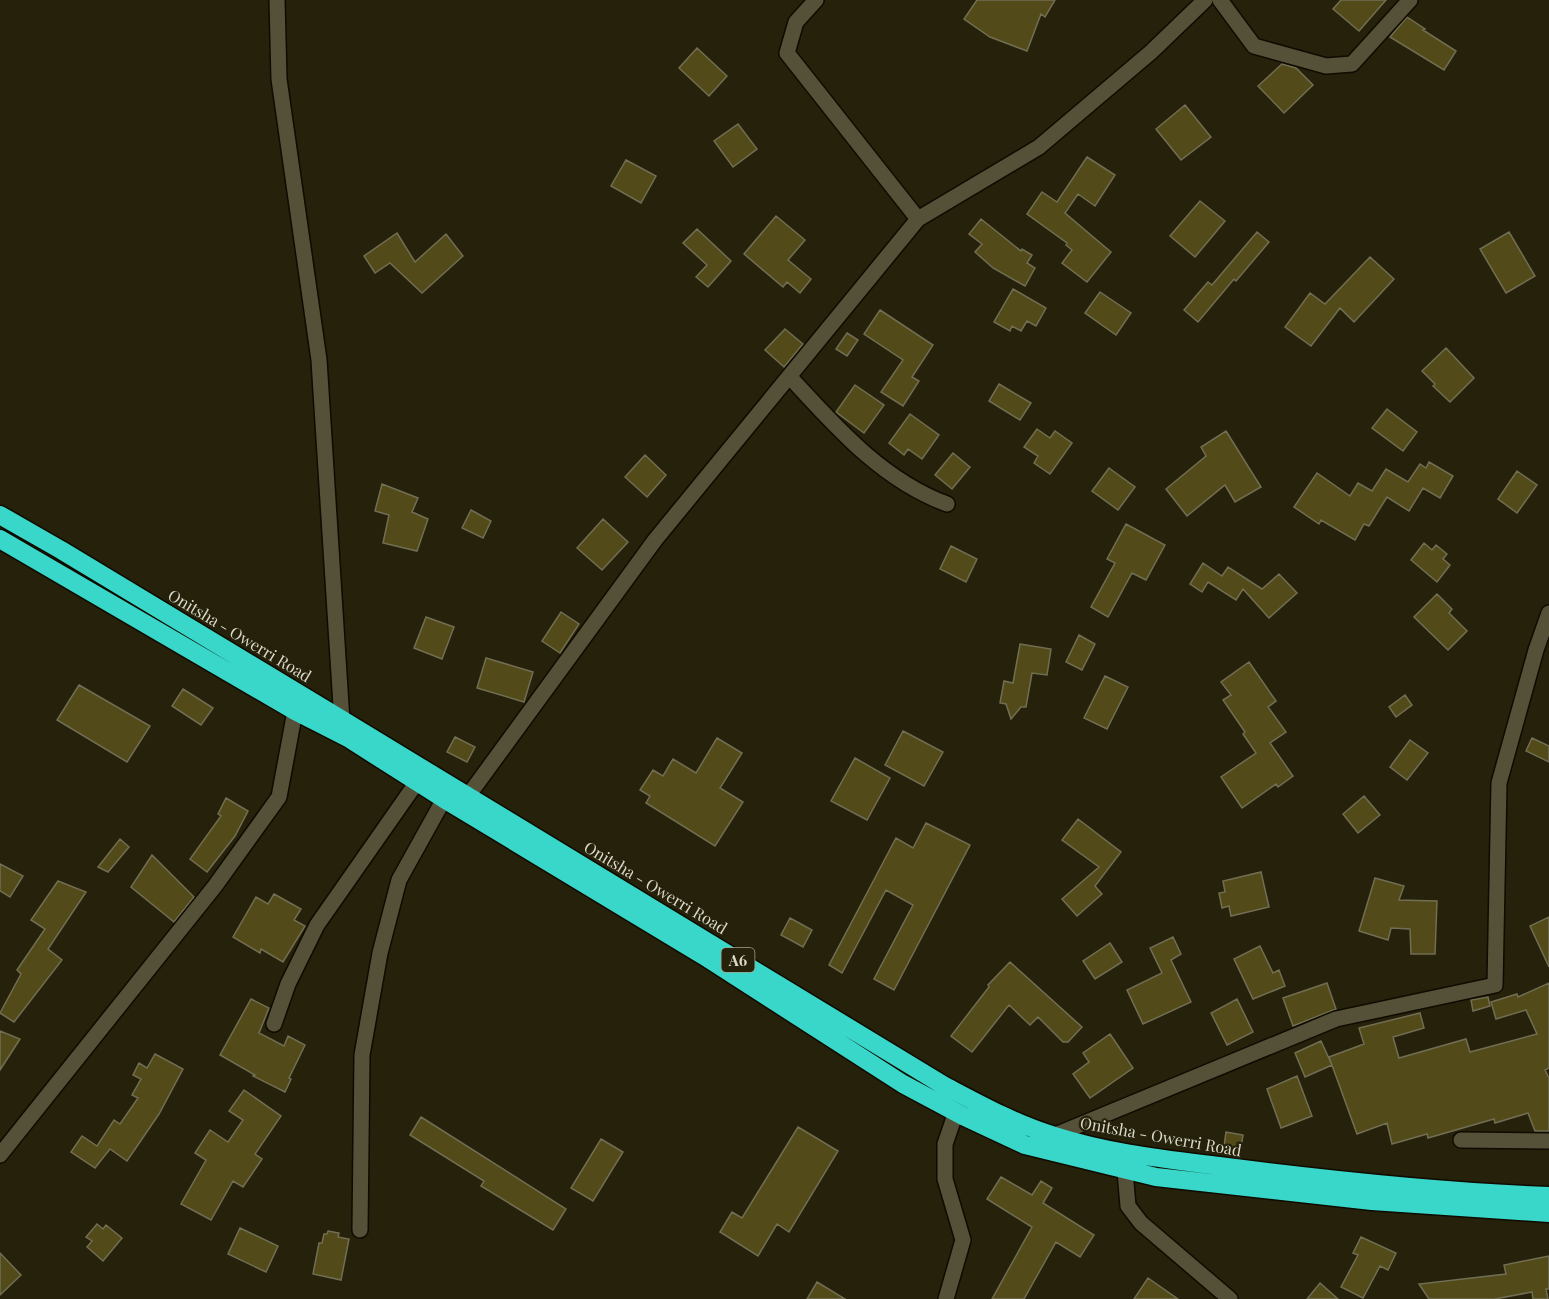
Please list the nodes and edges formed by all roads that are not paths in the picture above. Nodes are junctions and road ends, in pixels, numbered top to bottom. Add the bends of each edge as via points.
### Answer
1 (277, 0) edge
2 (816, 0) edge
3 (1205, 0) edge
4 (1220, 0) edge
5 (1410, 0) edge
6 (918, 219) junction
7 (790, 377) junction
8 (947, 504) dead end
9 (0, 515) edge
10 (0, 539) edge
11 (1549, 613) edge
12 (295, 711) junction
13 (342, 721) junction
14 (417, 782) junction
15 (468, 796) junction
16 (444, 799) junction
17 (274, 1024) dead end
18 (956, 1112) junction
19 (1053, 1136) junction
20 (1461, 1140) dead end
21 (1549, 1141) edge
22 (0, 1155) edge
23 (1125, 1171) junction
24 (1549, 1196) edge
25 (1549, 1213) edge
26 (360, 1230) dead end
27 (946, 1299) edge
28 (1230, 1299) edge

1 - 13 street via 279,79 320,360
2 - 6 street via 796,22 786,53
3 - 6 street via 1039,147
4 - 5 street via 1254,46 1326,66 1352,64
6 - 7 street
7 - 8 street via 839,431 890,474
7 - 15 street via 655,540
9 - 13 highway, Onitsha - Owerri Road / A6
10 - 12 highway, Onitsha - Owerri Road / A6
11 - 19 street via 1499,783 1495,985 1336,1019
12 - 14 highway, Onitsha - Owerri Road / A6 via 348,738
12 - 22 street via 279,797 215,886
13 - 15 highway, Onitsha - Owerri Road / A6
14 - 16 highway, Onitsha - Owerri Road / A6
14 - 17 street via 317,925 288,984
15 - 19 highway, Onitsha - Owerri Road / A6 via 944,1085 999,1115
16 - 18 highway, Onitsha - Owerri Road / A6 via 704,956 903,1084
16 - 26 street via 399,880 380,952 362,1055
18 - 23 highway, Onitsha - Owerri Road / A6 via 1024,1145
18 - 27 street via 945,1143 945,1179 963,1240
19 - 24 highway, Onitsha - Owerri Road / A6 via 1163,1159 1280,1175
20 - 21 street
23 - 25 highway, Onitsha - Owerri Road / A6 via 1372,1201
23 - 28 street via 1128,1206 1141,1223

